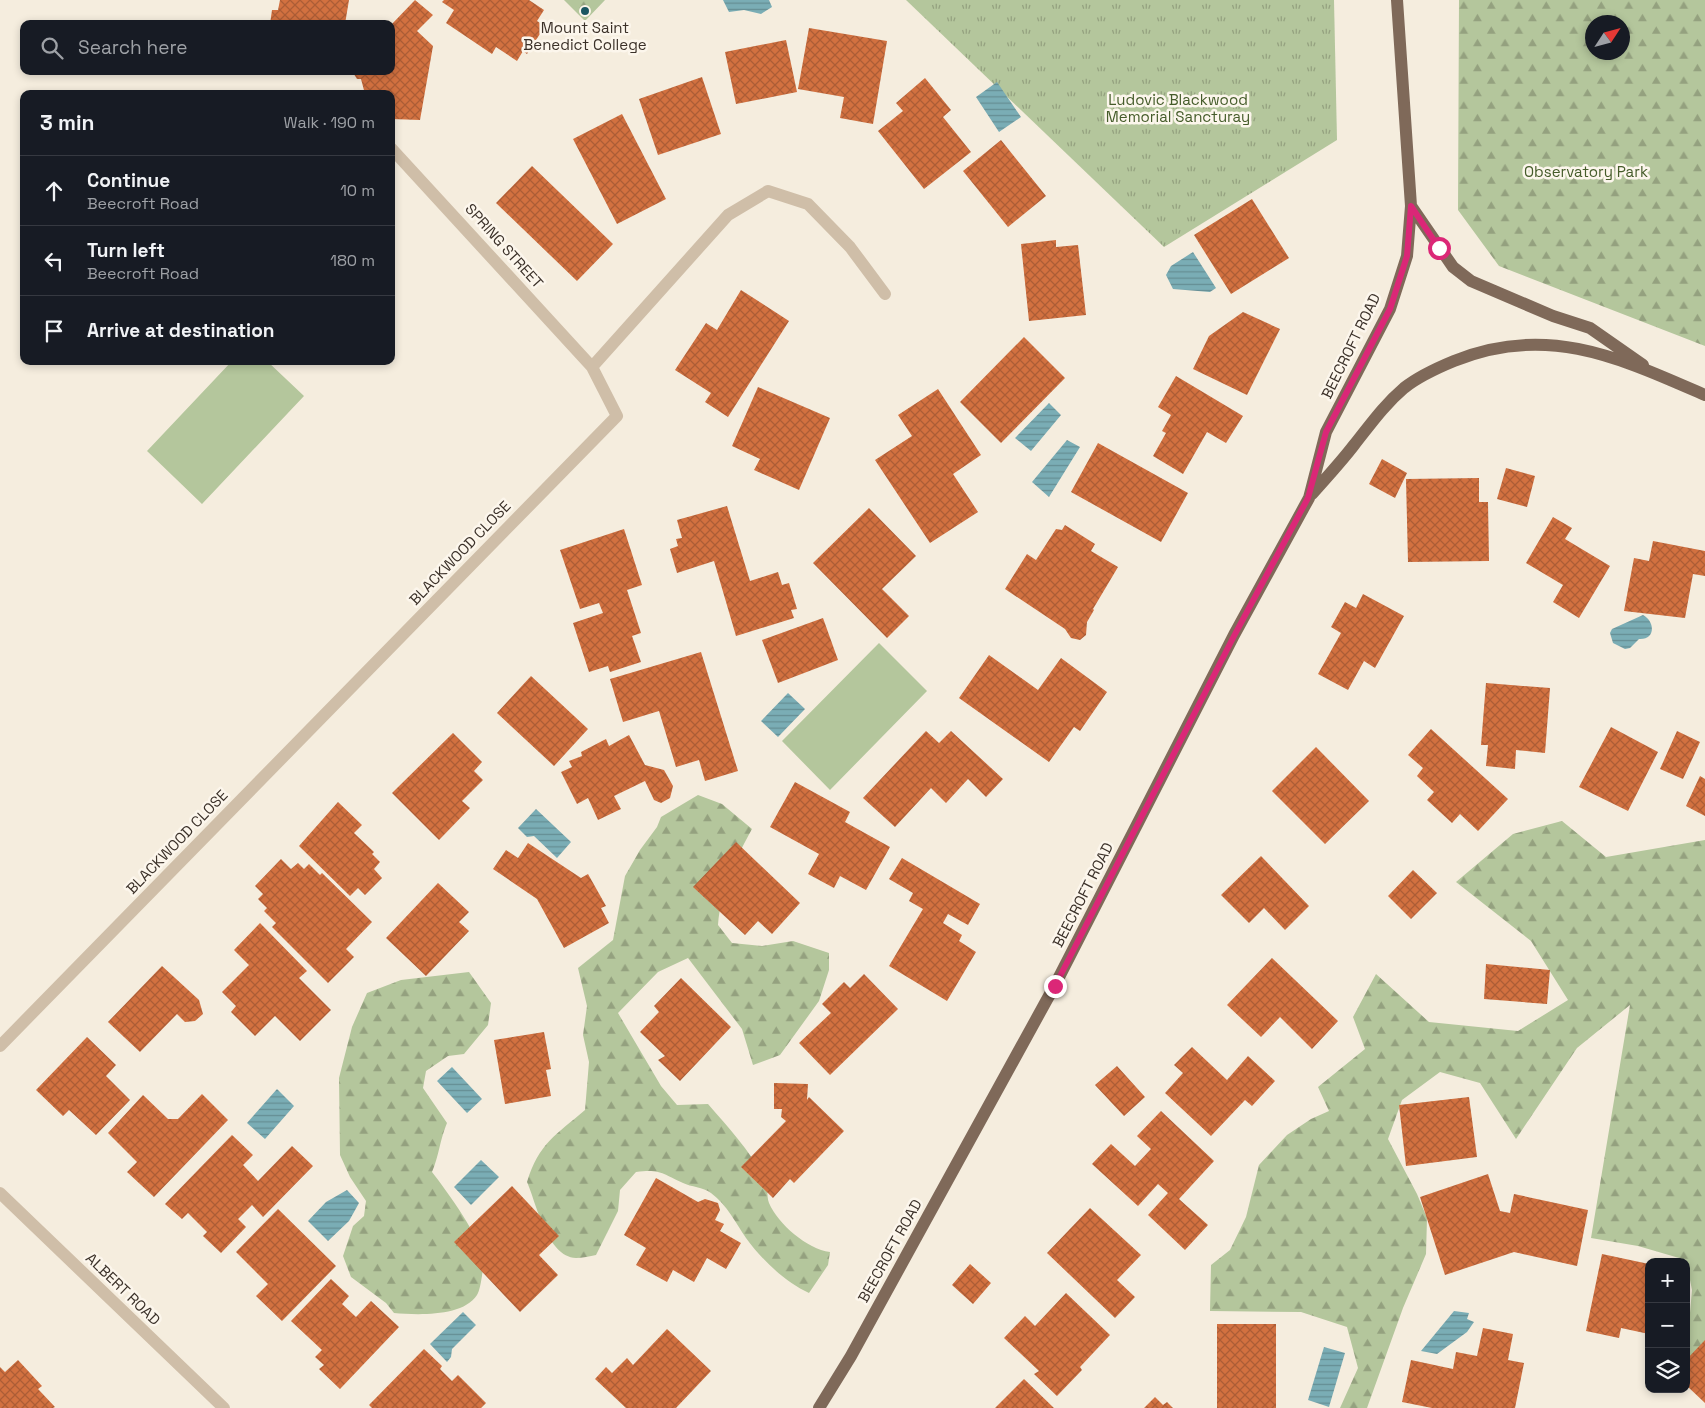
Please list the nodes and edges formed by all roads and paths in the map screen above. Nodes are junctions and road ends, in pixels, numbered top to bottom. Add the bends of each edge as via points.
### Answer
1 (1397, 0) edge
2 (395, 152) edge
3 (1411, 206) junction
4 (885, 294) dead end
5 (592, 367) junction
6 (1655, 374) junction
7 (1705, 395) edge
8 (1308, 498) junction
9 (0, 1046) edge
10 (0, 1193) edge
11 (224, 1408) edge
12 (819, 1408) edge

1 - 3 main road, BEECROFT ROAD
2 - 5 street, SPRING STREET
3 - 6 main road, BEECROFT ROAD via 1453,267 1471,281 1590,328
3 - 8 main road, BEECROFT ROAD via 1407,256 1390,309 1326,432
4 - 5 street via 850,247 808,204 768,191 728,215
5 - 9 street, BLACKWOOD CLOSE via 617,416
6 - 7 main road, BEECROFT ROAD
6 - 8 main road, BEECROFT ROAD via 1583,348 1530,342 1496,347 1464,357 1432,370 1405,387 1377,414
8 - 12 main road, BEECROFT ROAD via 1055,986 851,1356
10 - 11 street, ALBERT ROAD

